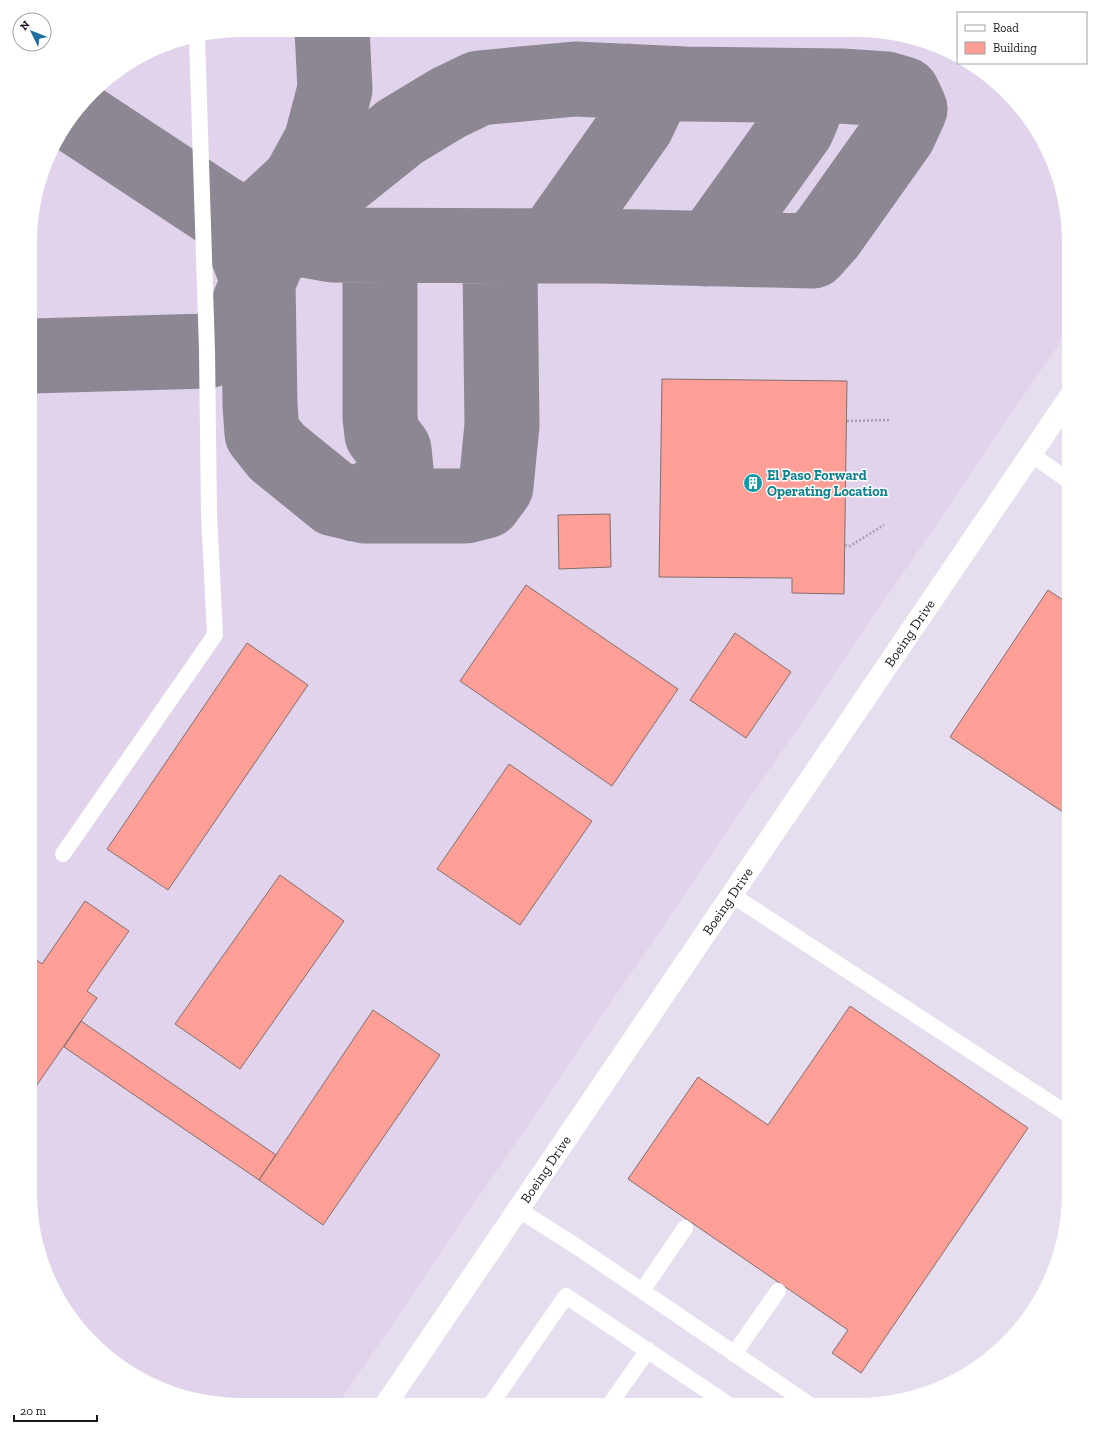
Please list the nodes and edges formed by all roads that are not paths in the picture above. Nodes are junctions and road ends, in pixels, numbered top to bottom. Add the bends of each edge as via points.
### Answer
1 (197, 42) edge
2 (1062, 408) edge
3 (1031, 454) junction
4 (1062, 476) edge
5 (64, 854) dead end
6 (732, 895) junction
7 (1062, 1110) edge
8 (519, 1210) junction
9 (685, 1228) dead end
10 (642, 1291) junction
11 (778, 1291) dead end
12 (648, 1350) junction
13 (734, 1354) junction
14 (390, 1398) edge
15 (495, 1398) edge
16 (614, 1398) edge
17 (719, 1398) edge
18 (800, 1398) edge

1 - 5 lane via 207,351 209,514 215,635
2 - 3 street, Boeing Drive
3 - 4 lane
3 - 6 street, Boeing Drive
6 - 7 lane
6 - 8 street, Boeing Drive
8 - 10 lane
8 - 14 street, Boeing Drive
9 - 10 lane
10 - 13 lane
11 - 13 lane
12 - 15 lane via 566,1296
12 - 16 lane
12 - 17 lane
13 - 18 lane

